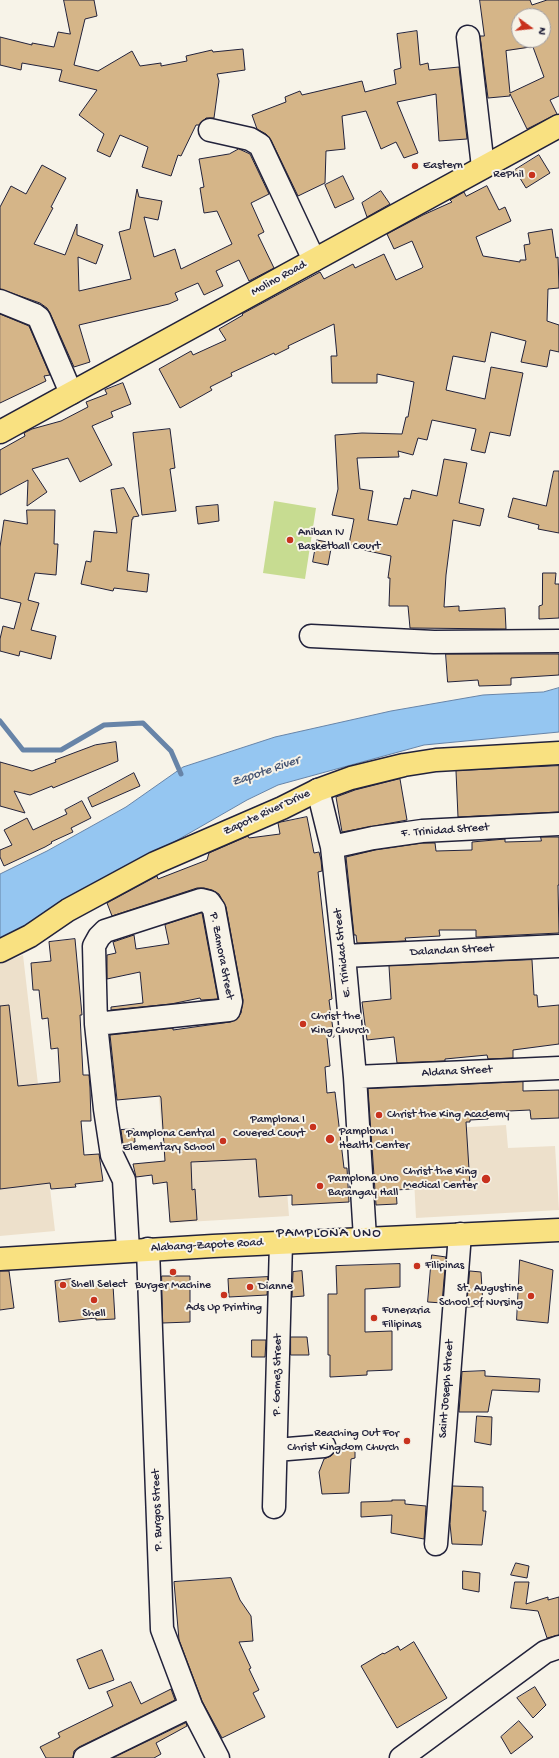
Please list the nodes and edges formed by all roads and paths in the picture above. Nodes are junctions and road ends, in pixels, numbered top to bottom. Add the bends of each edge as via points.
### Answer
1 (468, 36) dead end
2 (559, 126) edge
3 (210, 130) dead end
4 (483, 167) junction
5 (314, 260) junction
6 (0, 301) edge
7 (70, 393) junction
8 (0, 432) edge
9 (311, 636) dead end
10 (559, 641) edge
11 (559, 753) edge
12 (318, 790) junction
13 (559, 824) edge
14 (332, 847) junction
15 (559, 946) edge
16 (0, 951) edge
17 (344, 956) junction
18 (96, 1024) junction
19 (559, 1068) edge
20 (355, 1077) junction
21 (559, 1230) edge
22 (460, 1234) junction
23 (365, 1238) junction
24 (281, 1242) junction
25 (138, 1250) junction
26 (0, 1259) edge
27 (324, 1446) dead end
28 (276, 1450) junction
29 (274, 1507) dead end
30 (436, 1544) dead end
31 (559, 1647) edge
32 (191, 1706) junction
33 (84, 1758) edge
34 (218, 1758) edge
35 (401, 1758) edge

1 - 4 street
2 - 4 main road, Molino Road
3 - 5 street via 250,139 260,145
4 - 5 main road, Molino Road
5 - 7 main road, Molino Road
6 - 7 street via 38,318
7 - 8 main road, Molino Road
9 - 10 street via 434,642
11 - 12 main road, Zapote River Drive via 436,760 351,778
12 - 14 street, E. Trinidad Street
12 - 16 main road, Zapote River Drive via 155,863 68,910 30,936
13 - 14 street, F. Trinidad Street via 422,831
14 - 17 street, E. Trinidad Street
15 - 17 street, Dalandan Street
17 - 20 street, E. Trinidad Street
18 - 18 street, P. Zamora Street via 93,952 101,934 201,900 209,902 214,909 231,1002 229,1010
18 - 25 street, P. Zamora Street via 110,1150 125,1185
19 - 20 street, Aldana Street
20 - 23 street, E. Trinidad Street
21 - 22 main road, Alabang-Zapote Road
22 - 23 main road, Alabang-Zapote Road
22 - 30 street, Saint Joseph Street
23 - 24 main road, Alabang-Zapote Road
24 - 25 main road, Alabang-Zapote Road
24 - 28 street, P. Gomez Street
25 - 26 main road, Alabang-Zapote Road
25 - 32 street, P. Burgos Street via 162,1629
27 - 28 street
28 - 29 street, P. Gomez Street
31 - 35 street via 545,1652
32 - 33 street
32 - 34 street, P. Burgos Street

